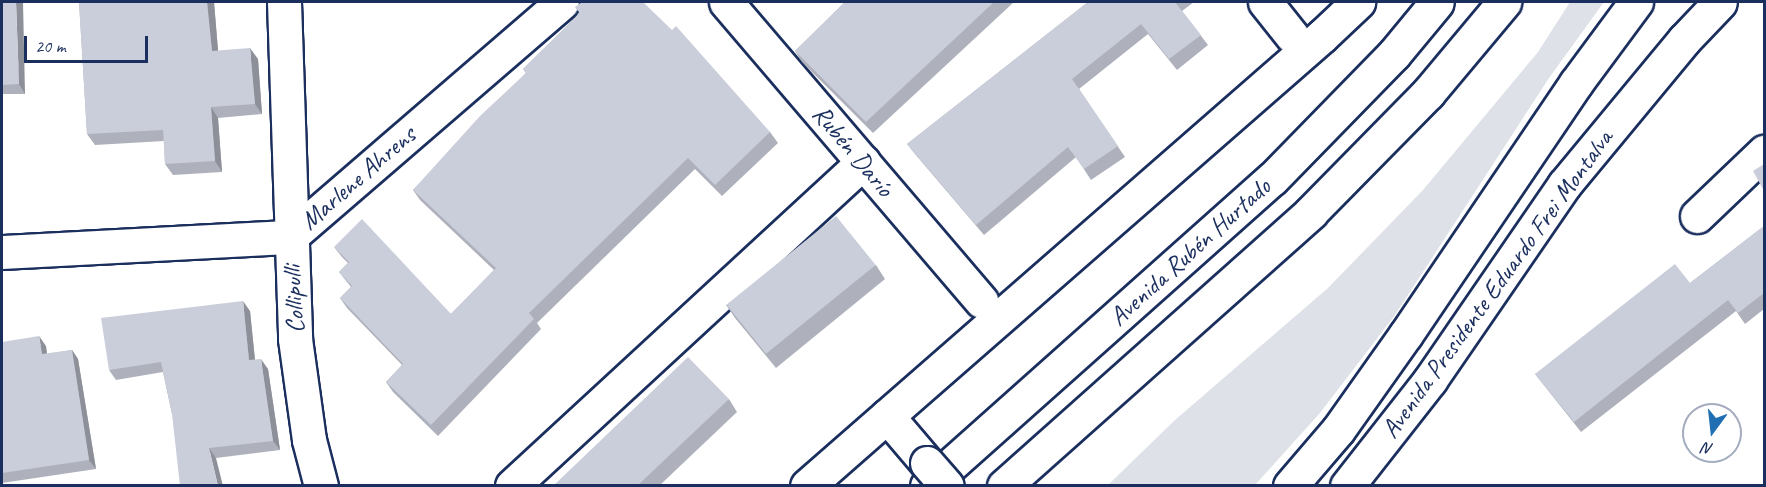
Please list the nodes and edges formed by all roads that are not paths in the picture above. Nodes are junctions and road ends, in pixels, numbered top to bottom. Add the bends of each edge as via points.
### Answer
1 (284, 2) edge
2 (562, 2) edge
3 (726, 2) edge
4 (1265, 2) edge
5 (1358, 2) edge
6 (1437, 2) edge
7 (1504, 2) edge
8 (1636, 2) edge
9 (1720, 2) edge
10 (1292, 36) dead end
11 (1764, 152) edge
12 (863, 162) junction
13 (1697, 216) dead end
14 (290, 237) junction
15 (2, 252) edge
16 (981, 301) dead end
17 (887, 416) junction
18 (1081, 418) junction
19 (934, 478) edge
20 (321, 486) edge
21 (512, 486) edge
22 (807, 486) edge
23 (1004, 486) edge
24 (1034, 486) edge
25 (1290, 486) edge
26 (1347, 486) edge

1 - 14 main road, Collipulli
2 - 14 main road, Marlene Ahrens
3 - 12 main road, Rubén Darío
4 - 10 main road
5 - 17 main road
6 - 19 main road, Avenida Rubén Hurtado via 1394,54 1272,179
7 - 18 main road, Avenida Rubén Hurtado via 1428,93 1341,183
8 - 25 main road, Avenida Presidente Eduardo Frei Montalva via 1338,430
9 - 26 main road, Avenida Presidente Eduardo Frei Montalva via 1564,185 1430,380
11 - 13 main road
12 - 16 main road, Rubén Darío
12 - 21 main road
14 - 15 main road, Marlene Ahrens
14 - 20 main road, Collipulli via 300,390
17 - 19 main road
17 - 22 main road
18 - 23 main road, Avenida Rubén Hurtado
18 - 24 main road

